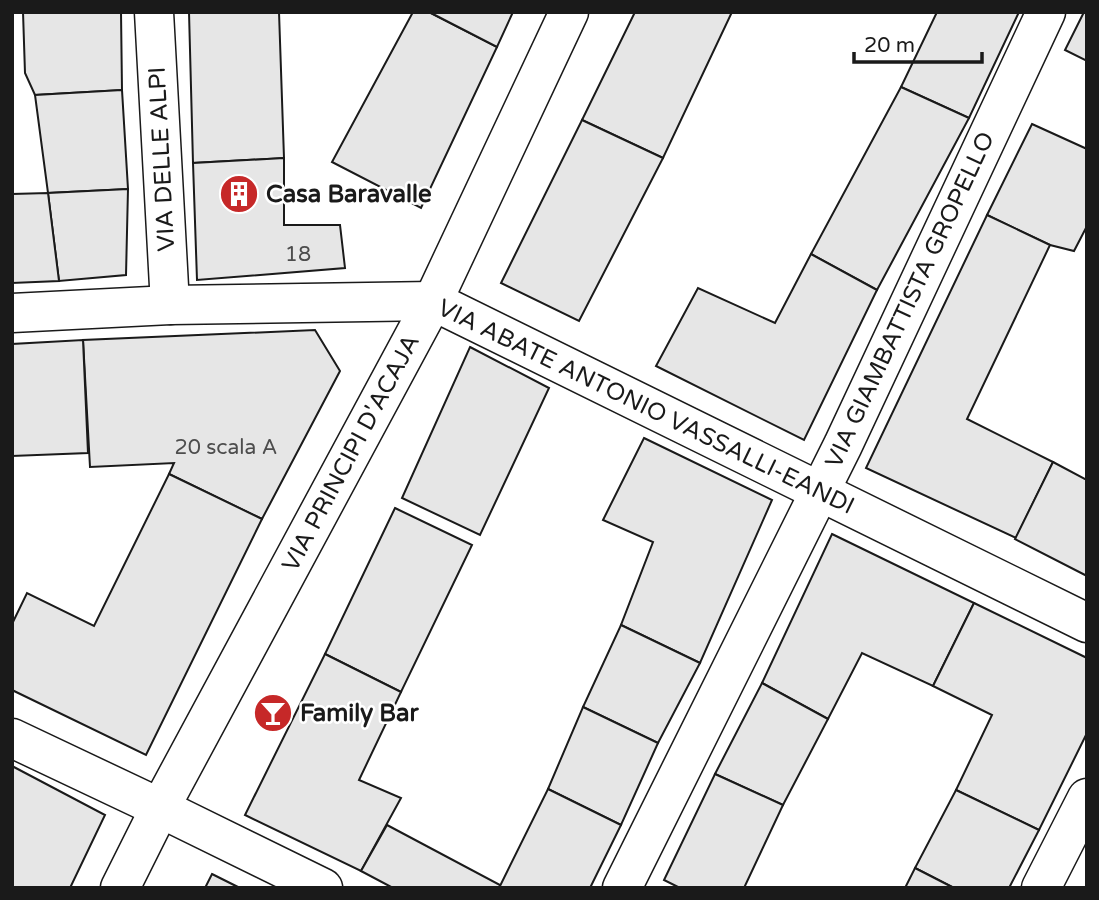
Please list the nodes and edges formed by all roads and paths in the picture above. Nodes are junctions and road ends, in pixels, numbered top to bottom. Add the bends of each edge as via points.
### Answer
1 (154, 12) edge
2 (569, 12) edge
3 (1046, 12) edge
4 (433, 301) junction
5 (170, 305) junction
6 (12, 313) edge
7 (820, 491) junction
8 (1087, 623) edge
9 (12, 738) edge
10 (1087, 798) edge
11 (160, 808) junction
12 (120, 888) edge
13 (323, 888) edge
14 (622, 888) edge
15 (1041, 888) edge

1 - 5 street, VIA DELLE ALPI
2 - 4 street, VIA PRINCIPI D'ACAJA
3 - 7 street, VIA GIAMBATTISTA GROPELLO
4 - 5 street, VIA ABATE ANTONIO VASSALLI-EANDI
4 - 7 street, VIA ABATE ANTONIO VASSALLI-EANDI
4 - 11 street, VIA PRINCIPI D'ACAJA
5 - 6 street, VIA ABATE ANTONIO VASSALLI-EANDI
7 - 8 street, VIA ABATE ANTONIO VASSALLI-EANDI
7 - 14 street, VIA GIAMBATTISTA GROPELLO
9 - 11 street
10 - 15 street
11 - 12 street, VIA PRINCIPI D'ACAJA
11 - 13 street

